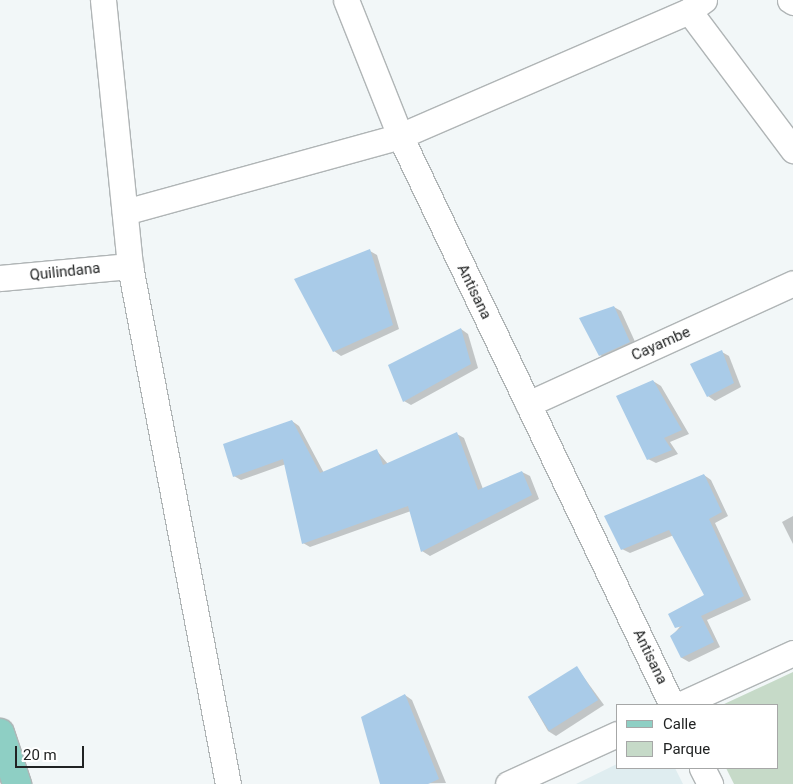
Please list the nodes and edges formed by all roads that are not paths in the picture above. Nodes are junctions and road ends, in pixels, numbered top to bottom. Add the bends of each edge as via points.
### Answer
1 (103, 0) edge
2 (346, 0) edge
3 (697, 5) edge
4 (400, 136) junction
5 (793, 150) edge
6 (125, 212) junction
7 (130, 266) junction
8 (0, 278) edge
9 (793, 283) edge
10 (528, 404) junction
11 (793, 653) edge
12 (672, 704) edge
13 (681, 704) edge
14 (0, 733) edge
15 (616, 734) edge
16 (702, 769) edge
17 (17, 784) edge
18 (228, 784) edge
19 (508, 784) edge
20 (710, 784) edge

1 - 6 street
2 - 4 street, Antisana
3 - 4 street
3 - 5 street
4 - 6 street
4 - 10 street, Antisana
6 - 7 street
7 - 8 street, Quilindana
7 - 18 street
9 - 10 street, Cayambe
10 - 12 street, Antisana
11 - 13 street
14 - 17 main road
15 - 19 street
16 - 20 street

